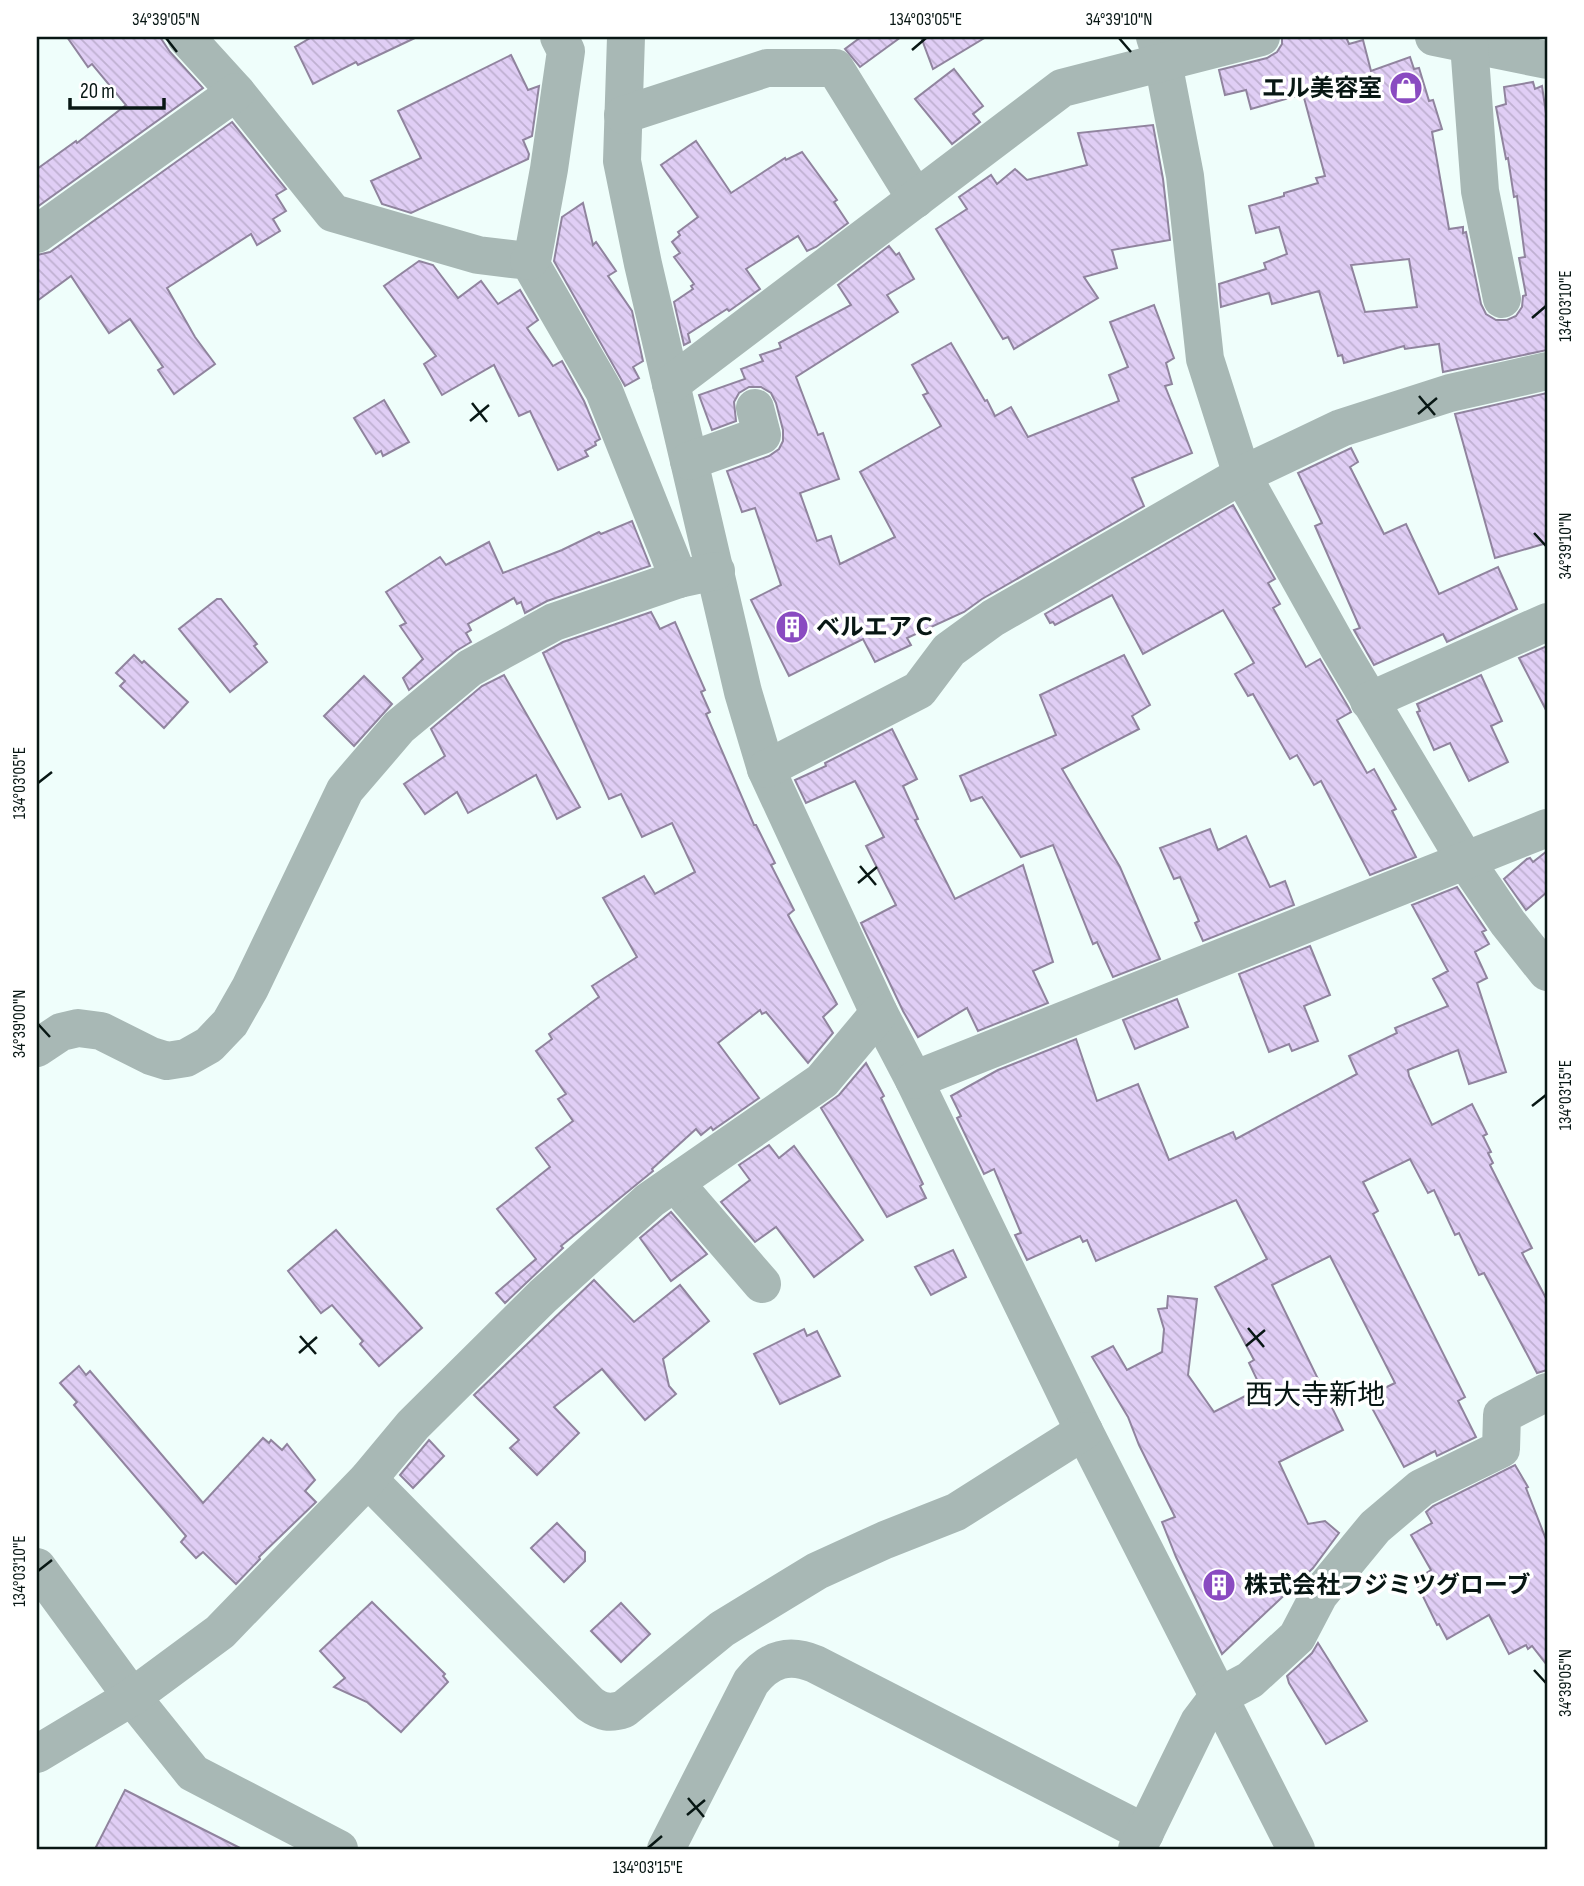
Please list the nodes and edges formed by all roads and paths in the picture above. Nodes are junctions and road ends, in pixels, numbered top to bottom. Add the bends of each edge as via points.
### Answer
1 (186, 37) edge
2 (1261, 37) edge
3 (1451, 40) edge
4 (562, 44) edge
5 (1159, 49) edge
6 (625, 50) edge
7 (1547, 60) edge
8 (236, 92) junction
9 (623, 116) junction
10 (916, 199) junction
11 (37, 234) edge
12 (529, 261) junction
13 (1502, 299) dead end
14 (1547, 372) edge
15 (671, 383) junction
16 (755, 408) dead end
17 (690, 461) junction
18 (1242, 475) junction
19 (716, 571) junction
20 (679, 579) junction
21 (1547, 622) edge
22 (1369, 701) junction
23 (766, 769) junction
24 (1547, 828) edge
25 (1465, 860) junction
26 (1547, 972) edge
27 (879, 1013) junction
28 (37, 1048) edge
29 (914, 1080) junction
30 (675, 1183) junction
31 (762, 1284) dead end
32 (1547, 1392) edge
33 (1084, 1431) junction
34 (368, 1479) junction
35 (37, 1567) edge
36 (132, 1697) junction
37 (1219, 1697) junction
38 (37, 1754) edge
39 (1141, 1841) edge
40 (339, 1849) edge
41 (666, 1849) edge
42 (1296, 1849) edge

1 - 8 street
2 - 5 street
3 - 7 street
3 - 13 street
4 - 6 street
4 - 12 street via 549,169
5 - 10 street via 1062,88
5 - 18 street via 1185,176 1205,359
6 - 9 street
8 - 11 street
8 - 12 street via 333,213 478,255
9 - 10 street via 767,68 835,68
9 - 15 street via 622,161
10 - 15 street
12 - 20 street via 604,391
14 - 18 street via 1450,393 1341,428
15 - 17 street
16 - 17 street via 762,435
17 - 19 street
18 - 22 street
18 - 23 street via 993,618 949,650 919,690
19 - 20 street
19 - 23 street
20 - 28 street via 554,622 470,667 399,727 345,790 250,988 230,1023 209,1045 186,1058 167,1060 102,1031 78,1028 61,1032
21 - 22 street
22 - 25 street
23 - 27 street
24 - 25 street
25 - 26 street
25 - 29 street
27 - 29 street
27 - 30 street via 822,1081
29 - 33 street
30 - 31 street
30 - 34 street via 524,1313 413,1425
32 - 37 street via 1502,1415 1501,1449 1421,1488 1375,1527 1319,1595 1297,1637 1250,1680
33 - 34 street via 956,1512 817,1571 722,1629 615,1712 590,1704
33 - 37 street
34 - 36 street via 220,1632
35 - 36 street
36 - 38 street
36 - 40 street via 193,1773
37 - 39 street via 1199,1722
37 - 42 street
39 - 41 street via 815,1664 786,1658 760,1670 751,1682

